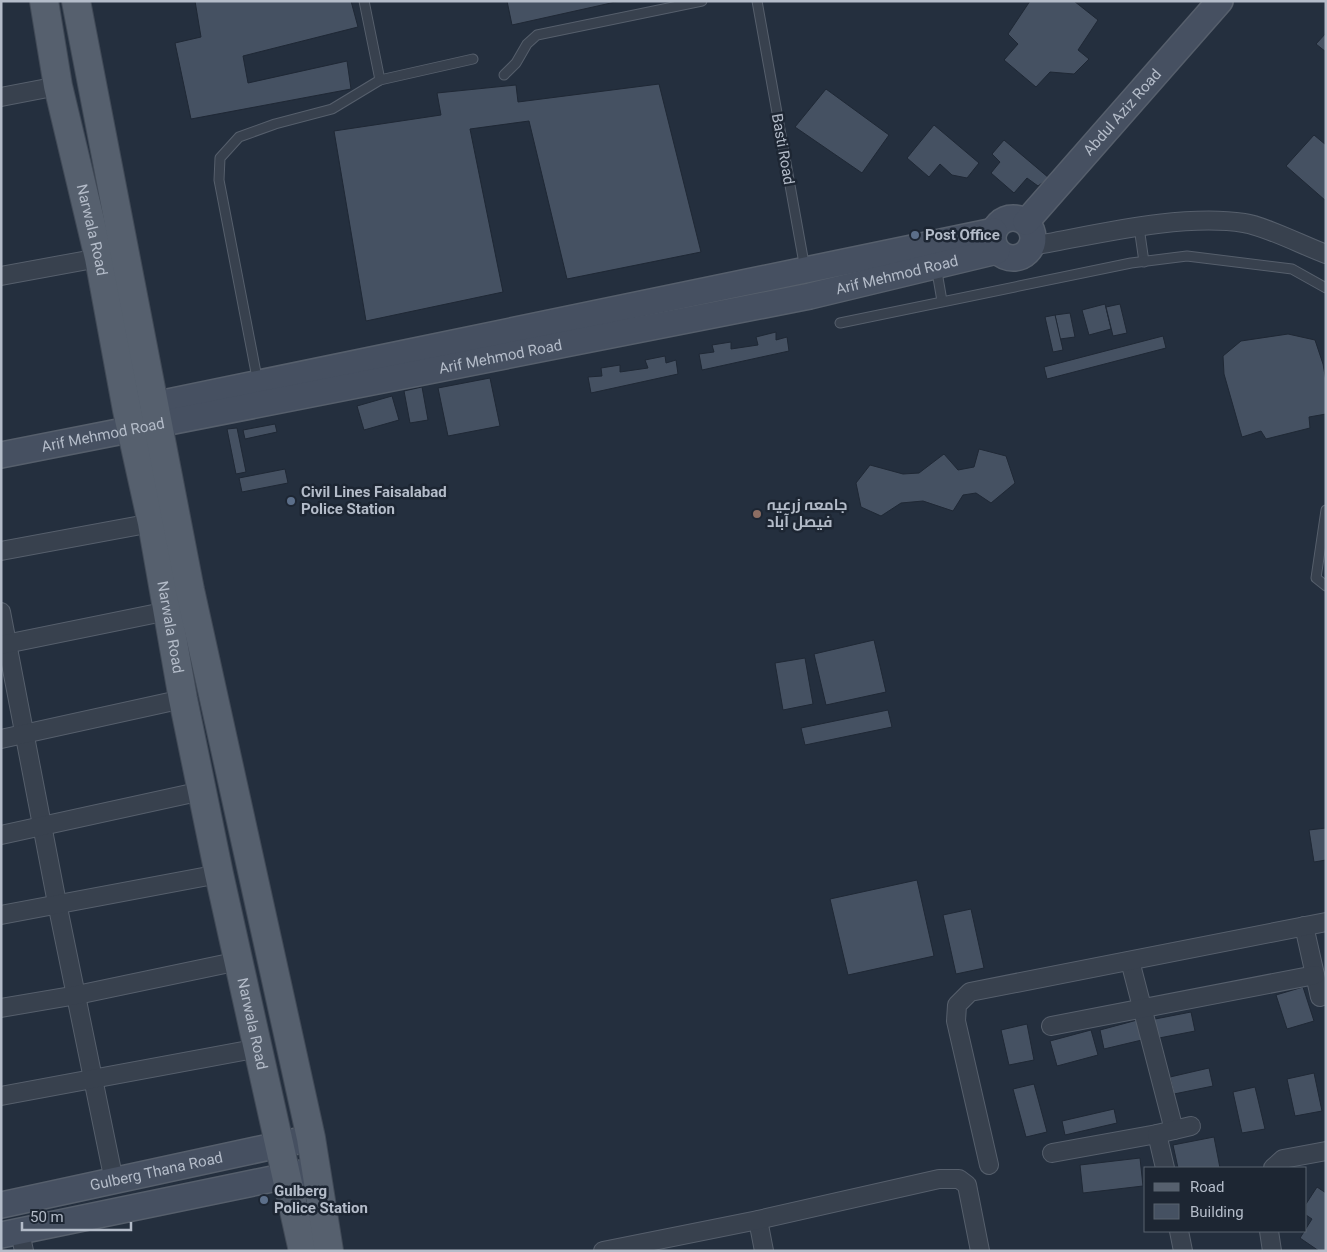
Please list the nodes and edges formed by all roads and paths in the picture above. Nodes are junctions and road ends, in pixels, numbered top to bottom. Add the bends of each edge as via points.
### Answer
1 (44, 1) edge
2 (76, 1) edge
3 (364, 1) edge
4 (702, 1) edge
5 (757, 1) edge
6 (1220, 1) edge
7 (473, 59) dead end
8 (504, 74) dead end
9 (380, 80) junction
10 (58, 86) junction
11 (1, 97) edge
12 (1026, 222) junction
13 (1139, 227) junction
14 (996, 241) junction
15 (1032, 246) junction
16 (1326, 254) edge
17 (99, 258) junction
18 (1144, 262) junction
19 (936, 266) junction
20 (1, 276) edge
21 (749, 283) junction
22 (807, 284) junction
23 (1326, 288) edge
24 (942, 301) junction
25 (754, 307) junction
26 (840, 323) dead end
27 (579, 329) junction
28 (346, 376) junction
29 (258, 383) junction
30 (156, 414) junction
31 (129, 419) junction
32 (1, 455) edge
33 (1326, 510) edge
34 (152, 523) junction
35 (1, 551) edge
36 (1326, 586) edge
37 (168, 611) junction
38 (1, 612) edge
39 (5, 644) edge
40 (183, 699) junction
41 (26, 734) junction
42 (1, 739) edge
43 (202, 791) junction
44 (42, 827) junction
45 (1, 835) edge
46 (219, 874) junction
47 (57, 903) junction
48 (1, 915) edge
49 (1326, 922) edge
50 (1304, 926) junction
51 (239, 961) junction
52 (1130, 961) junction
53 (1315, 975) junction
54 (77, 995) junction
55 (1320, 997) dead end
56 (1, 1008) edge
57 (1142, 1008) junction
58 (1051, 1026) dead end
59 (259, 1048) junction
60 (92, 1079) junction
61 (1, 1096) edge
62 (1174, 1130) junction
63 (311, 1138) junction
64 (279, 1144) junction
65 (1326, 1151) edge
66 (1052, 1153) dead end
67 (989, 1165) dead end
68 (1165, 1167) edge
69 (1273, 1167) edge
70 (316, 1170) junction
71 (286, 1177) junction
72 (114, 1181) junction
73 (1, 1205) edge
74 (758, 1220) junction
75 (1179, 1232) edge
76 (1269, 1232) edge
77 (15, 1239) edge
78 (303, 1251) edge
79 (329, 1251) edge
80 (603, 1251) edge
81 (764, 1251) edge
82 (980, 1251) edge
83 (1183, 1251) edge
84 (1272, 1251) edge

1 - 10 main road, Narwala Road
2 - 30 main road, Narwala Road
3 - 9 lane
4 - 8 lane via 537,35 527,44 516,64
5 - 22 lane, Basti Road
6 - 12 street, Abdul Aziz Road
7 - 9 lane
9 - 29 lane via 332,109 239,137 220,158 219,180
10 - 11 street
10 - 17 main road, Narwala Road
12 - 14 street via 1020,219 1002,221
12 - 15 street via 1033,233
13 - 15 street
13 - 16 street via 1202,221 1246,223
13 - 18 lane
14 - 15 street via 1009,258 1028,252
14 - 19 street, Arif Mehmod Road
14 - 22 street
17 - 20 street
17 - 31 main road, Narwala Road
18 - 23 lane via 1187,256 1292,270
18 - 24 lane
19 - 22 street, Arif Mehmod Road
19 - 24 lane
21 - 22 street
21 - 25 street
21 - 27 street
22 - 25 street, Arif Mehmod Road
24 - 26 lane
25 - 27 street, Arif Mehmod Road
27 - 28 street
28 - 29 street
28 - 30 street, Arif Mehmod Road
29 - 30 street
30 - 31 street, Arif Mehmod Road
30 - 63 main road, Narwala Road via 190,590
31 - 32 street, Arif Mehmod Road
31 - 34 main road, Narwala Road
33 - 36 lane via 1316,578
34 - 35 street
34 - 37 main road, Narwala Road
37 - 39 street
37 - 40 main road, Narwala Road
38 - 39 street
39 - 41 street
40 - 41 street
40 - 43 main road, Narwala Road
41 - 42 street
41 - 44 street
43 - 44 street
43 - 46 main road, Narwala Road
44 - 45 street
44 - 47 street
46 - 47 street
46 - 51 main road, Narwala Road
47 - 48 street
47 - 54 street
49 - 50 street
50 - 52 street
50 - 53 street
51 - 54 street
51 - 59 main road, Narwala Road
52 - 57 street
52 - 67 street via 970,992 957,1006 956,1021
53 - 55 street
53 - 57 street
54 - 56 street
54 - 60 street
57 - 58 street
57 - 62 street
59 - 60 street
59 - 64 main road, Narwala Road
60 - 61 street
60 - 72 street
62 - 66 street
62 - 68 street
63 - 64 street, Gulberg Thana Road
63 - 70 main road, Narwala Road
64 - 71 main road, Narwala Road
64 - 72 street, Gulberg Thana Road
65 - 69 street via 1283,1159
70 - 71 street
70 - 79 main road, Narwala Road
71 - 77 street
71 - 78 main road, Narwala Road
72 - 73 street, Gulberg Thana Road
74 - 80 street
74 - 81 street
74 - 82 street via 939,1179 960,1179 967,1185
75 - 83 street
76 - 84 street

